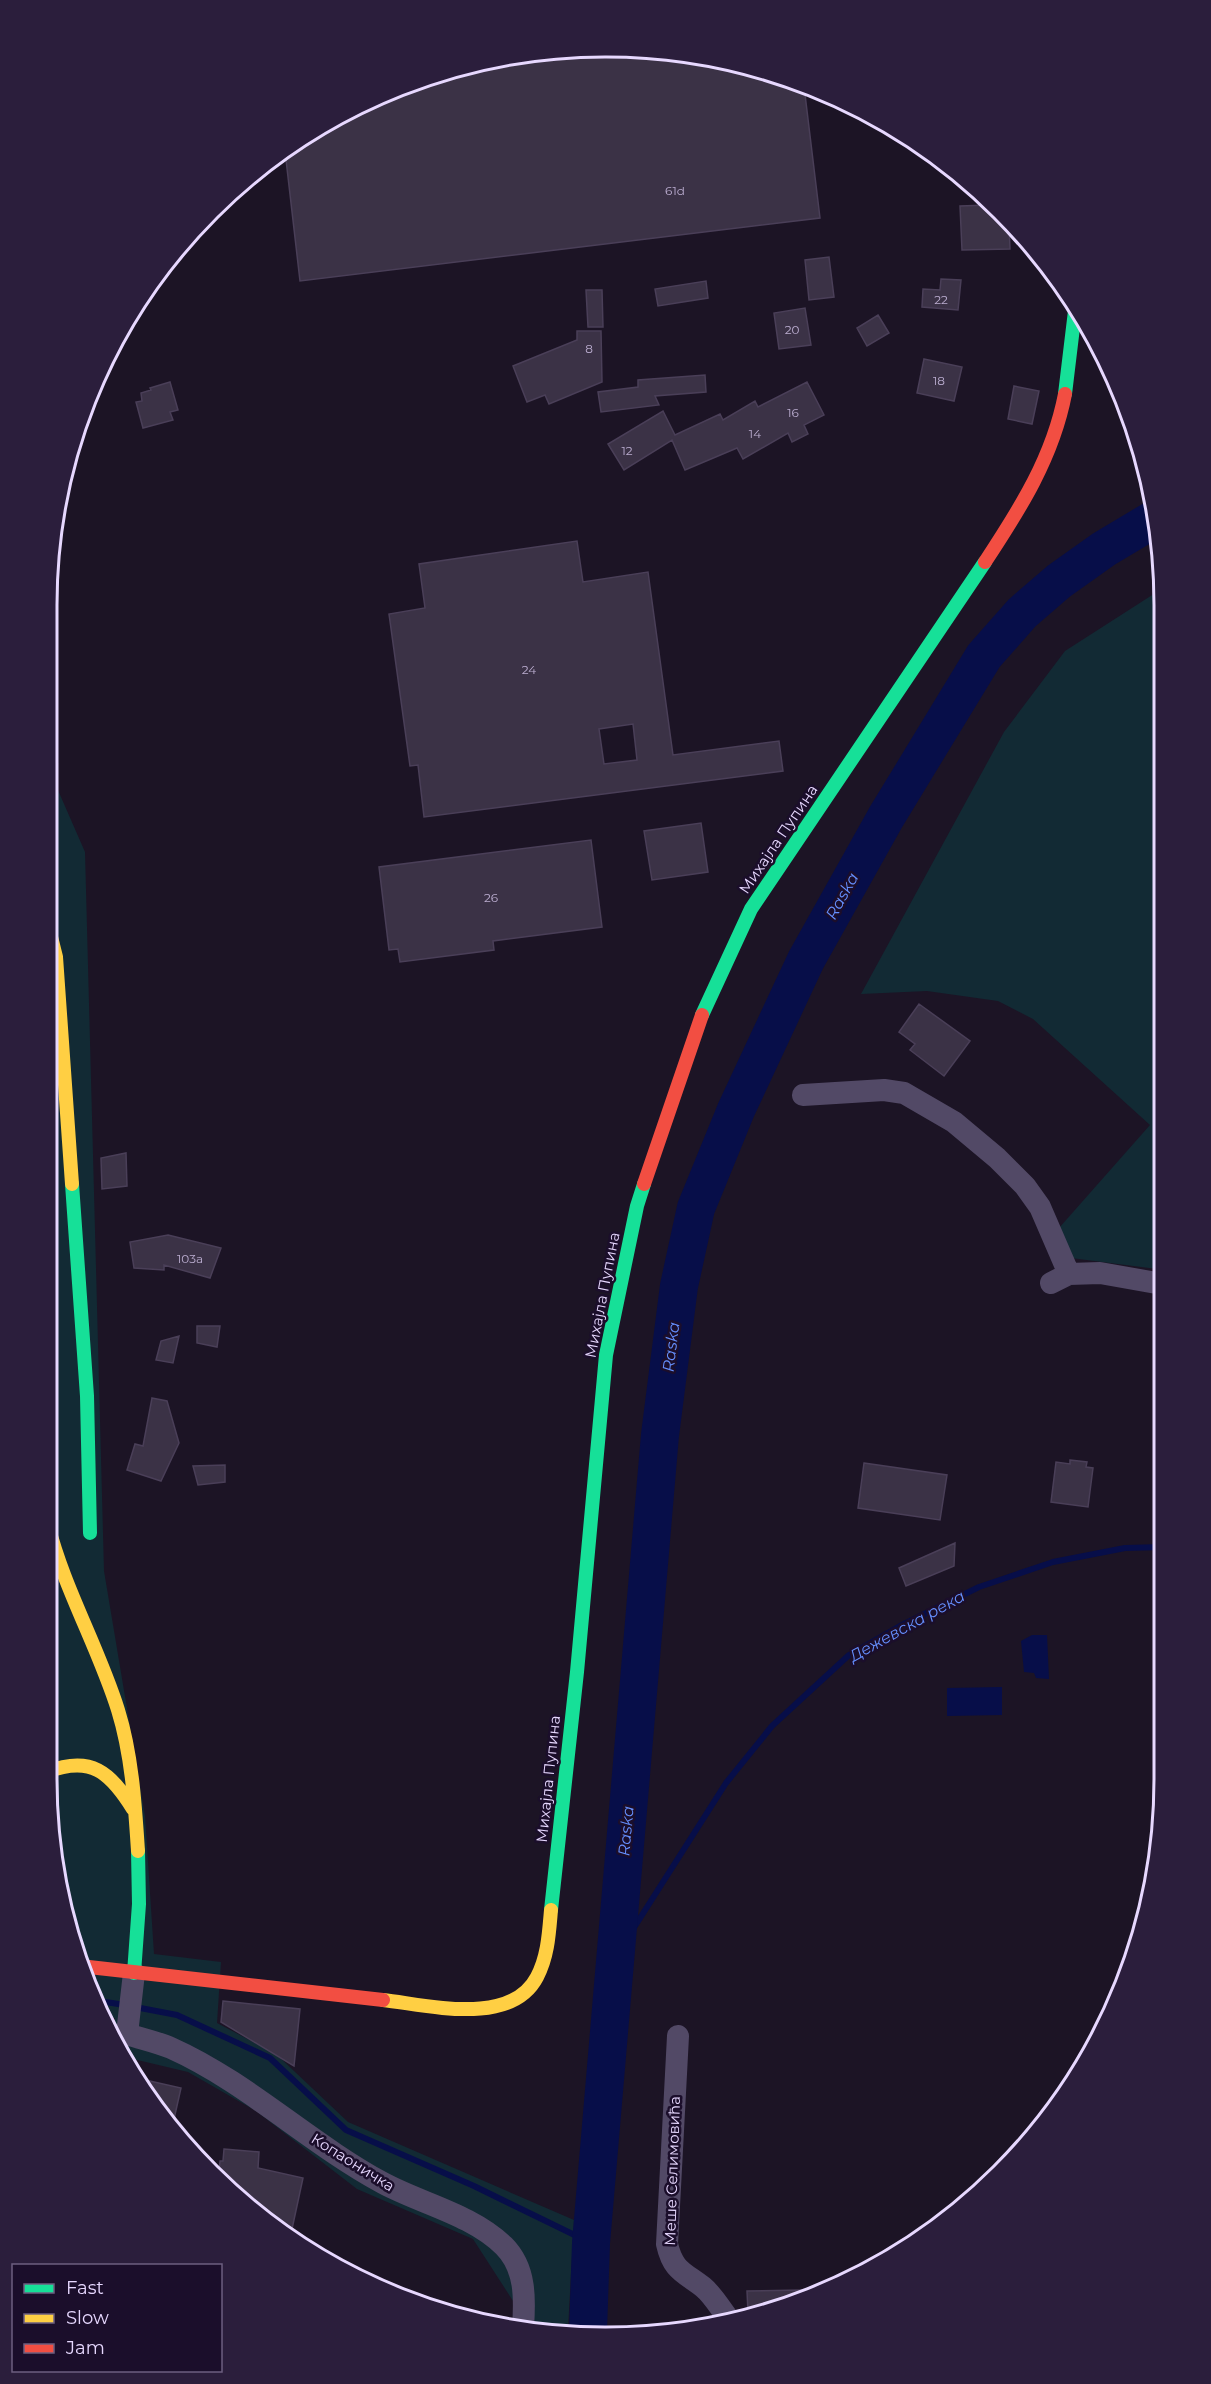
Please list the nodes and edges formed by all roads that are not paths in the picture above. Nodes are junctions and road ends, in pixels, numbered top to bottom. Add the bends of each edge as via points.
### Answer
1 (1075, 321) edge
2 (57, 971) edge
3 (803, 1095) dead end
4 (1154, 1283) edge
5 (90, 1533) dead end
6 (57, 1563) edge
7 (57, 1768) edge
8 (135, 1814) junction
9 (91, 1967) edge
10 (134, 1972) junction
11 (128, 2024) edge
12 (678, 2036) dead end
13 (724, 2313) edge
14 (524, 2320) edge

1 - 10 street, Михајла Пупина via 1073,354 1062,404 1051,445 1035,481 751,909 699,1021 674,1092 637,1206 606,1355 548,1937 535,1983 522,1998 492,2009
2 - 5 street via 87,1385
3 - 4 street via 884,1090 904,1093 954,1122 1025,1186 1040,1207 1060,1278 1100,1273
6 - 8 street via 120,1717
7 - 8 street via 97,1768 115,1781
8 - 10 street via 140,1916
9 - 10 street, Михајла Пупина
10 - 11 street
11 - 14 street, Копаоничка via 209,2068 383,2183 485,2231 504,2246 519,2270
12 - 13 street, Меше Селимовића via 667,2244 670,2259 705,2289

